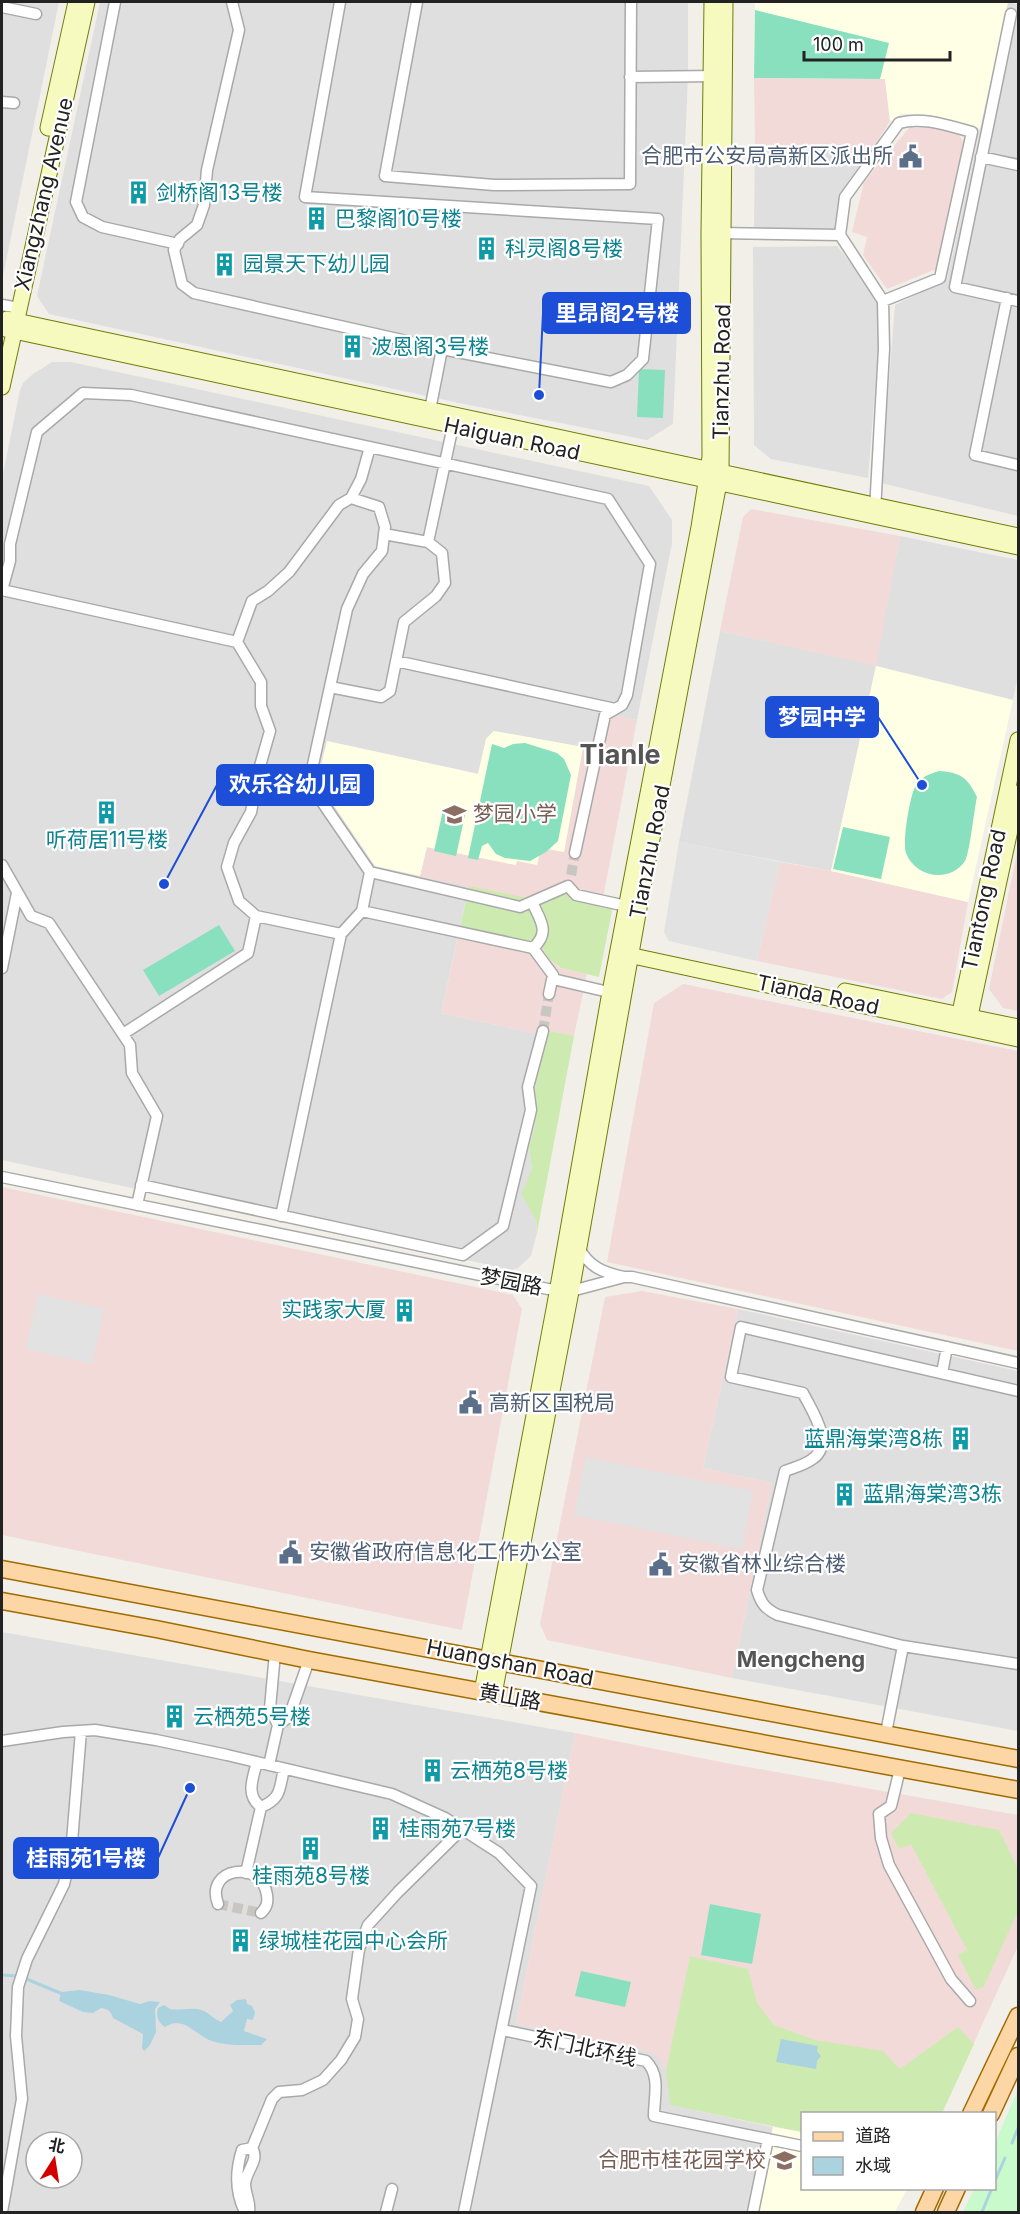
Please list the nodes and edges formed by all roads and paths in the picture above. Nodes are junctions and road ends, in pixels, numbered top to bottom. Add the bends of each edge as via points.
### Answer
1 (76, 2) edge
2 (87, 2) edge
3 (115, 2) edge
4 (232, 2) edge
5 (340, 2) edge
6 (417, 2) edge
7 (631, 2) edge
8 (712, 2) edge
9 (725, 2) edge
10 (2, 7) edge
11 (36, 14) dead end
12 (1011, 14) dead end
13 (718, 76) junction
14 (630, 77) junction
15 (2, 102) edge
16 (14, 103) dead end
17 (981, 157) junction
18 (1018, 165) edge
19 (716, 233) junction
20 (840, 235) junction
21 (178, 244) junction
22 (1013, 300) edge
23 (884, 301) junction
24 (10, 317) edge
25 (2, 345) edge
26 (442, 349) junction
27 (2, 387) edge
28 (429, 415) junction
29 (454, 420) junction
30 (370, 447) junction
31 (445, 464) junction
32 (1017, 465) edge
33 (713, 476) junction
34 (351, 498) junction
35 (876, 510) junction
36 (384, 534) junction
37 (1018, 536) edge
38 (428, 542) junction
39 (1018, 547) edge
40 (2, 590) edge
41 (237, 642) junction
42 (396, 661) junction
43 (330, 687) junction
44 (615, 709) junction
45 (1018, 740) edge
46 (1018, 793) edge
47 (575, 853) tunnel mouth
48 (2, 865) edge
49 (370, 872) junction
50 (18, 893) junction
51 (532, 902) junction
52 (633, 907) junction
53 (362, 910) junction
54 (256, 916) junction
55 (341, 934) junction
56 (533, 948) junction
57 (626, 949) junction
58 (2, 968) edge
59 (553, 979) junction
60 (549, 994) tunnel mouth
61 (617, 994) junction
62 (963, 1021) junction
63 (1018, 1027) edge
64 (543, 1031) tunnel mouth
65 (123, 1034) junction
66 (1018, 1039) edge
67 (2, 1177) edge
68 (141, 1185) junction
69 (137, 1205) junction
70 (281, 1216) junction
71 (579, 1248) junction
72 (624, 1277) junction
73 (565, 1290) junction
74 (947, 1347) junction
75 (1018, 1363) edge
76 (942, 1374) junction
77 (1018, 1391) edge
78 (2, 1569) edge
79 (2, 1602) edge
80 (903, 1646) junction
81 (274, 1653) junction
82 (309, 1660) junction
83 (495, 1660) junction
84 (1018, 1664) edge
85 (488, 1693) junction
86 (278, 1725) junction
87 (81, 1731) junction
88 (886, 1733) junction
89 (2, 1741) edge
90 (1018, 1759) edge
91 (257, 1762) junction
92 (268, 1765) junction
93 (284, 1769) junction
94 (900, 1769) junction
95 (1018, 1791) edge
96 (261, 1806) junction
97 (462, 1829) junction
98 (246, 1873) junction
99 (218, 1904) dead end
100 (261, 1912) dead end
101 (970, 2001) dead end
102 (1018, 2016) edge
103 (503, 2030) junction
104 (1018, 2056) edge
105 (972, 2112) edge
106 (992, 2112) edge
107 (768, 2139) junction
108 (801, 2146) edge
109 (252, 2148) junction
110 (239, 2160) junction
111 (251, 2165) junction
112 (392, 2189) dead end
113 (934, 2190) edge
114 (956, 2190) edge
115 (2, 2212) edge
116 (247, 2212) edge
117 (386, 2212) edge
118 (464, 2212) edge
119 (753, 2212) edge
120 (924, 2212) edge
121 (946, 2212) edge

1 - 24 street, Xiangzhang Avenue
2 - 24 street, Xiangzhang Avenue
3 - 21 street via 76,202 83,217 102,227
4 - 21 street via 239,30 207,170 204,205 197,225
5 - 26 street via 305,197 658,219 643,359 627,375 611,382
6 - 14 street via 385,176 494,185 630,184
7 - 14 street
8 - 13 street, Tianzhu Road
9 - 13 street, Tianzhu Road
10 - 11 street
12 - 17 street
13 - 14 street
13 - 19 street, Tianzhu Road
15 - 16 street
17 - 18 street
17 - 22 street via 955,287
19 - 20 street
19 - 33 street, Tianzhu Road via 710,339
20 - 23 street
20 - 23 street via 845,197 899,123 910,120 972,132 940,278
21 - 26 street via 174,250 182,284 194,293
22 - 32 street via 975,455
23 - 35 street
24 - 25 street, Xiangzhang Avenue
24 - 27 street, Xiangzhang Avenue
24 - 28 street, Haiguan Road
26 - 28 street
28 - 29 street, Haiguan Road
29 - 31 street
29 - 33 street, Haiguan Road
30 - 31 street
30 - 34 street via 361,480
30 - 40 street via 131,395 83,393 37,432
31 - 38 street
31 - 44 street via 608,499 650,564 627,695
33 - 35 street, Haiguan Road
33 - 52 street, Tianzhu Road
34 - 36 street via 379,507
34 - 41 street via 339,505 289,572 252,601
35 - 37 street, Haiguan Road
35 - 39 street, Haiguan Road
36 - 38 street
36 - 43 street via 382,551 363,574 347,609
38 - 42 street via 442,553 445,582 436,596 404,622
40 - 41 street
41 - 54 street via 261,682 261,706 270,731 251,812 234,843 227,867 239,901
42 - 43 street via 390,691 381,697
42 - 44 street
43 - 49 street via 309,783
44 - 47 street via 605,715
45 - 62 street, Tiantong Road
46 - 62 street, Tiantong Road
48 - 50 street
49 - 51 street via 520,907
49 - 53 street
50 - 58 street
50 - 65 street via 31,916 49,922
51 - 52 street via 569,880 576,895
51 - 56 street via 543,933
52 - 57 street, Tianzhu Road
53 - 55 street
53 - 56 street
54 - 55 street
54 - 65 street via 248,953
55 - 70 street
56 - 59 street
57 - 61 street, Tianzhu Road
57 - 62 street, Tianda Road
59 - 60 street
59 - 61 street
61 - 71 street, Tianzhu Road
61 - 73 street, Tianzhu Road
62 - 63 street, Tianda Road
62 - 66 street, Tianda Road
64 - 70 street via 528,1087 531,1110 503,1226 463,1255
65 - 68 street via 129,1045 132,1073 157,1116
67 - 69 street, 梦园路
68 - 69 street
68 - 70 street
69 - 73 street, 梦园路 via 519,1284
71 - 72 street via 591,1265
71 - 73 street, Tianzhu Road
72 - 73 street, 梦园路
72 - 74 street, 梦园路
73 - 83 street, Tianzhu Road
74 - 75 street, 梦园路
74 - 76 street
76 - 77 street
76 - 80 street via 741,1328 731,1377 803,1393 824,1438 813,1460 785,1471 756,1590 762,1604 778,1615
78 - 83 main road, Huangshan Road
79 - 81 main road, 黄山路
80 - 84 street
80 - 88 street
81 - 82 main road, 黄山路
81 - 86 street via 270,1708
82 - 85 main road, 黄山路
82 - 86 street via 289,1717
83 - 85 street, Tianzhu Road
83 - 88 main road, Huangshan Road
85 - 94 main road, 黄山路
86 - 92 street
87 - 89 street
87 - 91 street via 156,1740
87 - 115 street via 71,1854 64,1884 21,1977 16,2036 22,2099
88 - 90 main road, Huangshan Road
91 - 92 street
91 - 96 street via 250,1787 252,1797
92 - 93 street
93 - 96 street via 280,1791 273,1802
93 - 97 street via 392,1794
94 - 95 main road, 黄山路
94 - 101 street via 891,1806 879,1814 889,1865 951,1979
96 - 98 street
97 - 103 street via 499,1853 531,1886
97 - 109 street via 368,1925 359,1949 352,1999 358,2019 355,2037 341,2060 323,2080 302,2090 279,2092 272,2099
98 - 99 street via 232,1872 222,1877 217,1888
98 - 100 street via 259,1877 266,1889 268,1901
102 - 105 main road
103 - 107 street, 东门北环线 via 646,2061 654,2069 656,2080 654,2116
103 - 118 street
104 - 106 main road
107 - 108 street
107 - 119 street
109 - 110 street via 242,2150
109 - 111 street via 255,2161
110 - 111 street
110 - 116 street via 237,2189
111 - 116 street via 245,2185 250,2206
112 - 117 street
113 - 120 main road
114 - 121 main road

